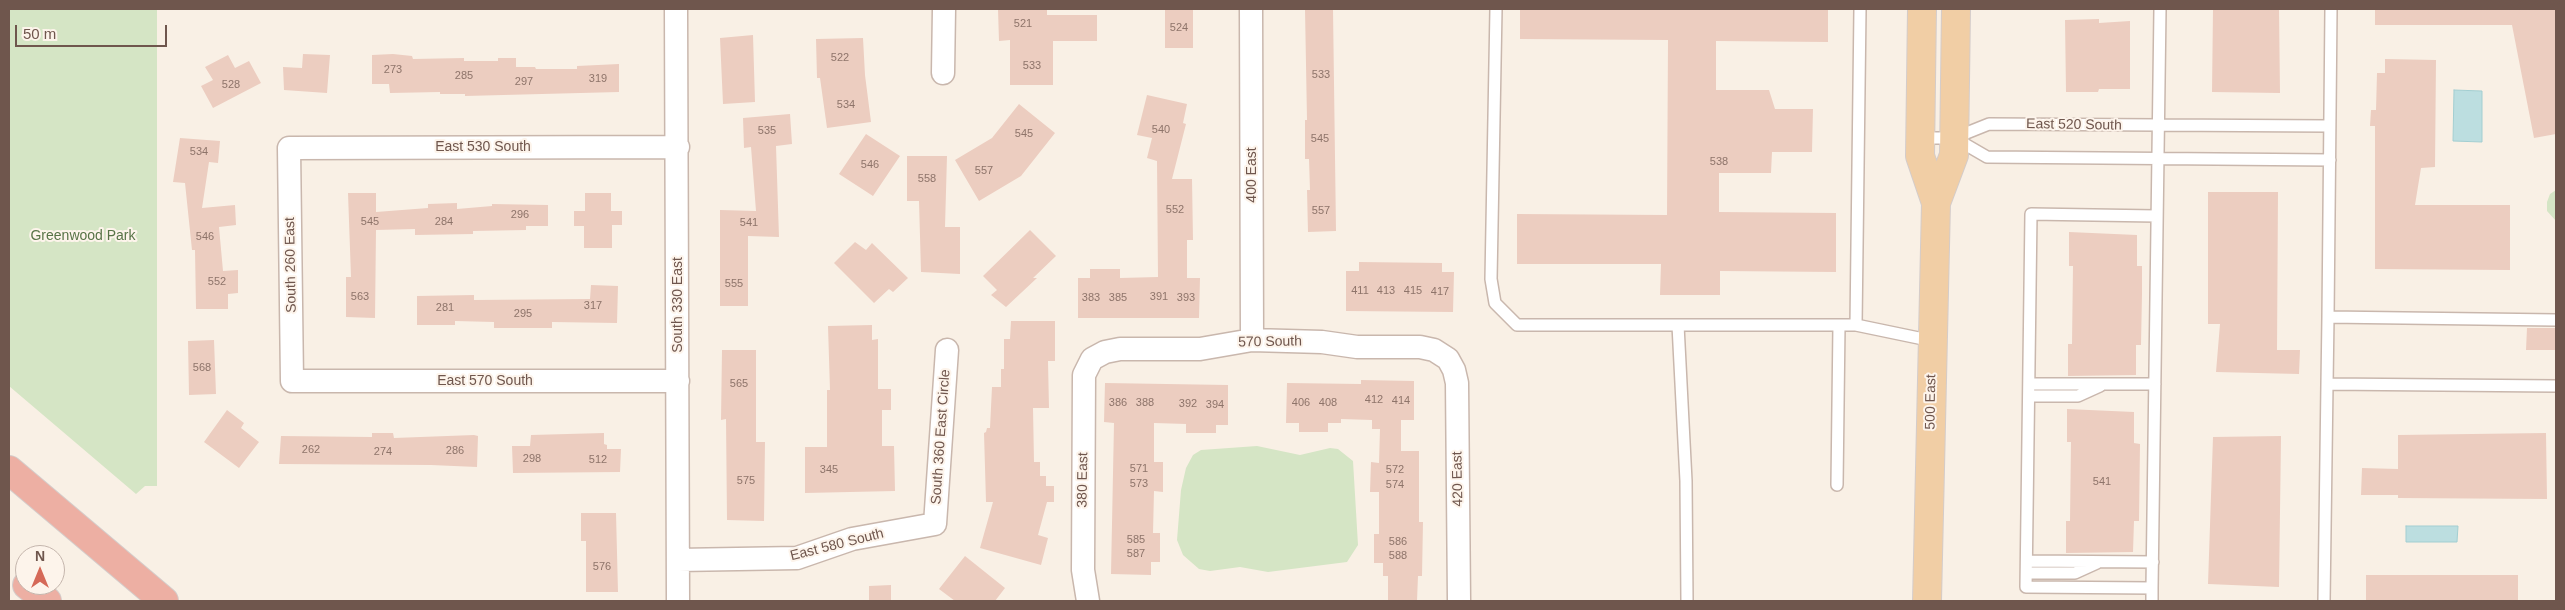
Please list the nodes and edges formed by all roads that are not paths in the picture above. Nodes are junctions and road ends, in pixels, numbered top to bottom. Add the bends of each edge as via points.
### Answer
1 (676, 9) edge
2 (944, 9) edge
3 (1251, 9) edge
4 (1496, 9) edge
5 (1860, 9) edge
6 (1922, 9) edge
7 (1956, 9) edge
8 (2160, 9) edge
9 (2331, 9) edge
10 (943, 72) dead end
11 (2159, 126) junction
12 (2329, 126) junction
13 (1920, 138) junction
14 (1954, 138) junction
15 (678, 146) junction
16 (289, 148) joint
17 (2158, 158) junction
18 (2330, 160) junction
19 (1936, 203) junction
20 (2156, 216) junction
21 (2328, 317) junction
22 (2556, 320) edge
23 (1838, 325) junction
24 (1856, 325) junction
25 (1678, 326) junction
26 (1252, 340) junction
27 (1933, 341) junction
28 (947, 350) dead end
29 (1092, 359) joint
30 (1448, 359) joint
31 (292, 381) joint
32 (678, 381) junction
33 (2029, 384) junction
34 (2105, 384) junction
35 (2155, 384) junction
36 (2327, 384) junction
37 (2556, 386) edge
38 (2029, 396) junction
39 (9, 470) edge
40 (1837, 485) dead end
41 (935, 524) joint
42 (678, 560) junction
43 (2027, 561) junction
44 (2100, 562) junction
45 (2152, 562) junction
46 (2027, 573) junction
47 (2152, 588) junction
48 (164, 601) edge
49 (678, 601) edge
50 (1088, 601) edge
51 (1459, 601) edge
52 (1687, 601) edge
53 (1927, 601) edge
54 (2152, 601) edge
55 (2324, 601) edge

1 - 15 street, South 330 East
2 - 10 street
3 - 26 street, 400 East
4 - 25 lane via 1491,279 1495,303 1517,326
5 - 24 lane
6 - 13 main road, 500 East
7 - 14 main road, 500 East
8 - 11 lane
9 - 12 lane
11 - 12 lane, East 520 South
11 - 14 lane, East 520 South via 1989,124
11 - 17 lane
12 - 18 lane
13 - 14 lane
13 - 19 main road, 500 East via 1920,156
14 - 17 lane via 1987,157
14 - 19 main road, 500 East via 1954,155
15 - 16 street, East 530 South
15 - 32 street, South 330 East
16 - 31 street, South 260 East
17 - 18 lane
17 - 20 lane
18 - 21 lane
19 - 27 main road, 500 East
20 - 33 lane via 2031,214
20 - 35 lane
21 - 22 lane
21 - 36 lane
23 - 24 lane
23 - 25 lane
23 - 40 lane
24 - 27 lane
25 - 52 lane via 1686,481
26 - 29 street, 570 South via 1200,349 1120,349
26 - 30 street, 570 South via 1322,342 1357,347 1420,347 1434,350
27 - 53 main road, 500 East
28 - 41 street, South 360 East Circle
29 - 50 street, 380 East via 1084,375 1082,570
30 - 51 street, 420 East via 1457,383
31 - 32 street, East 570 South
32 - 42 street, South 330 East
33 - 34 lane
33 - 38 lane
34 - 35 lane
34 - 38 lane via 2078,396
35 - 45 lane
36 - 37 lane
36 - 55 lane
38 - 43 lane
39 - 48 highway
41 - 42 street, East 580 South via 852,539 797,558
42 - 49 street, South 330 East
43 - 44 lane
43 - 46 lane
44 - 45 lane
44 - 46 lane via 2075,573
45 - 47 lane
46 - 47 lane via 2026,587
47 - 54 lane

